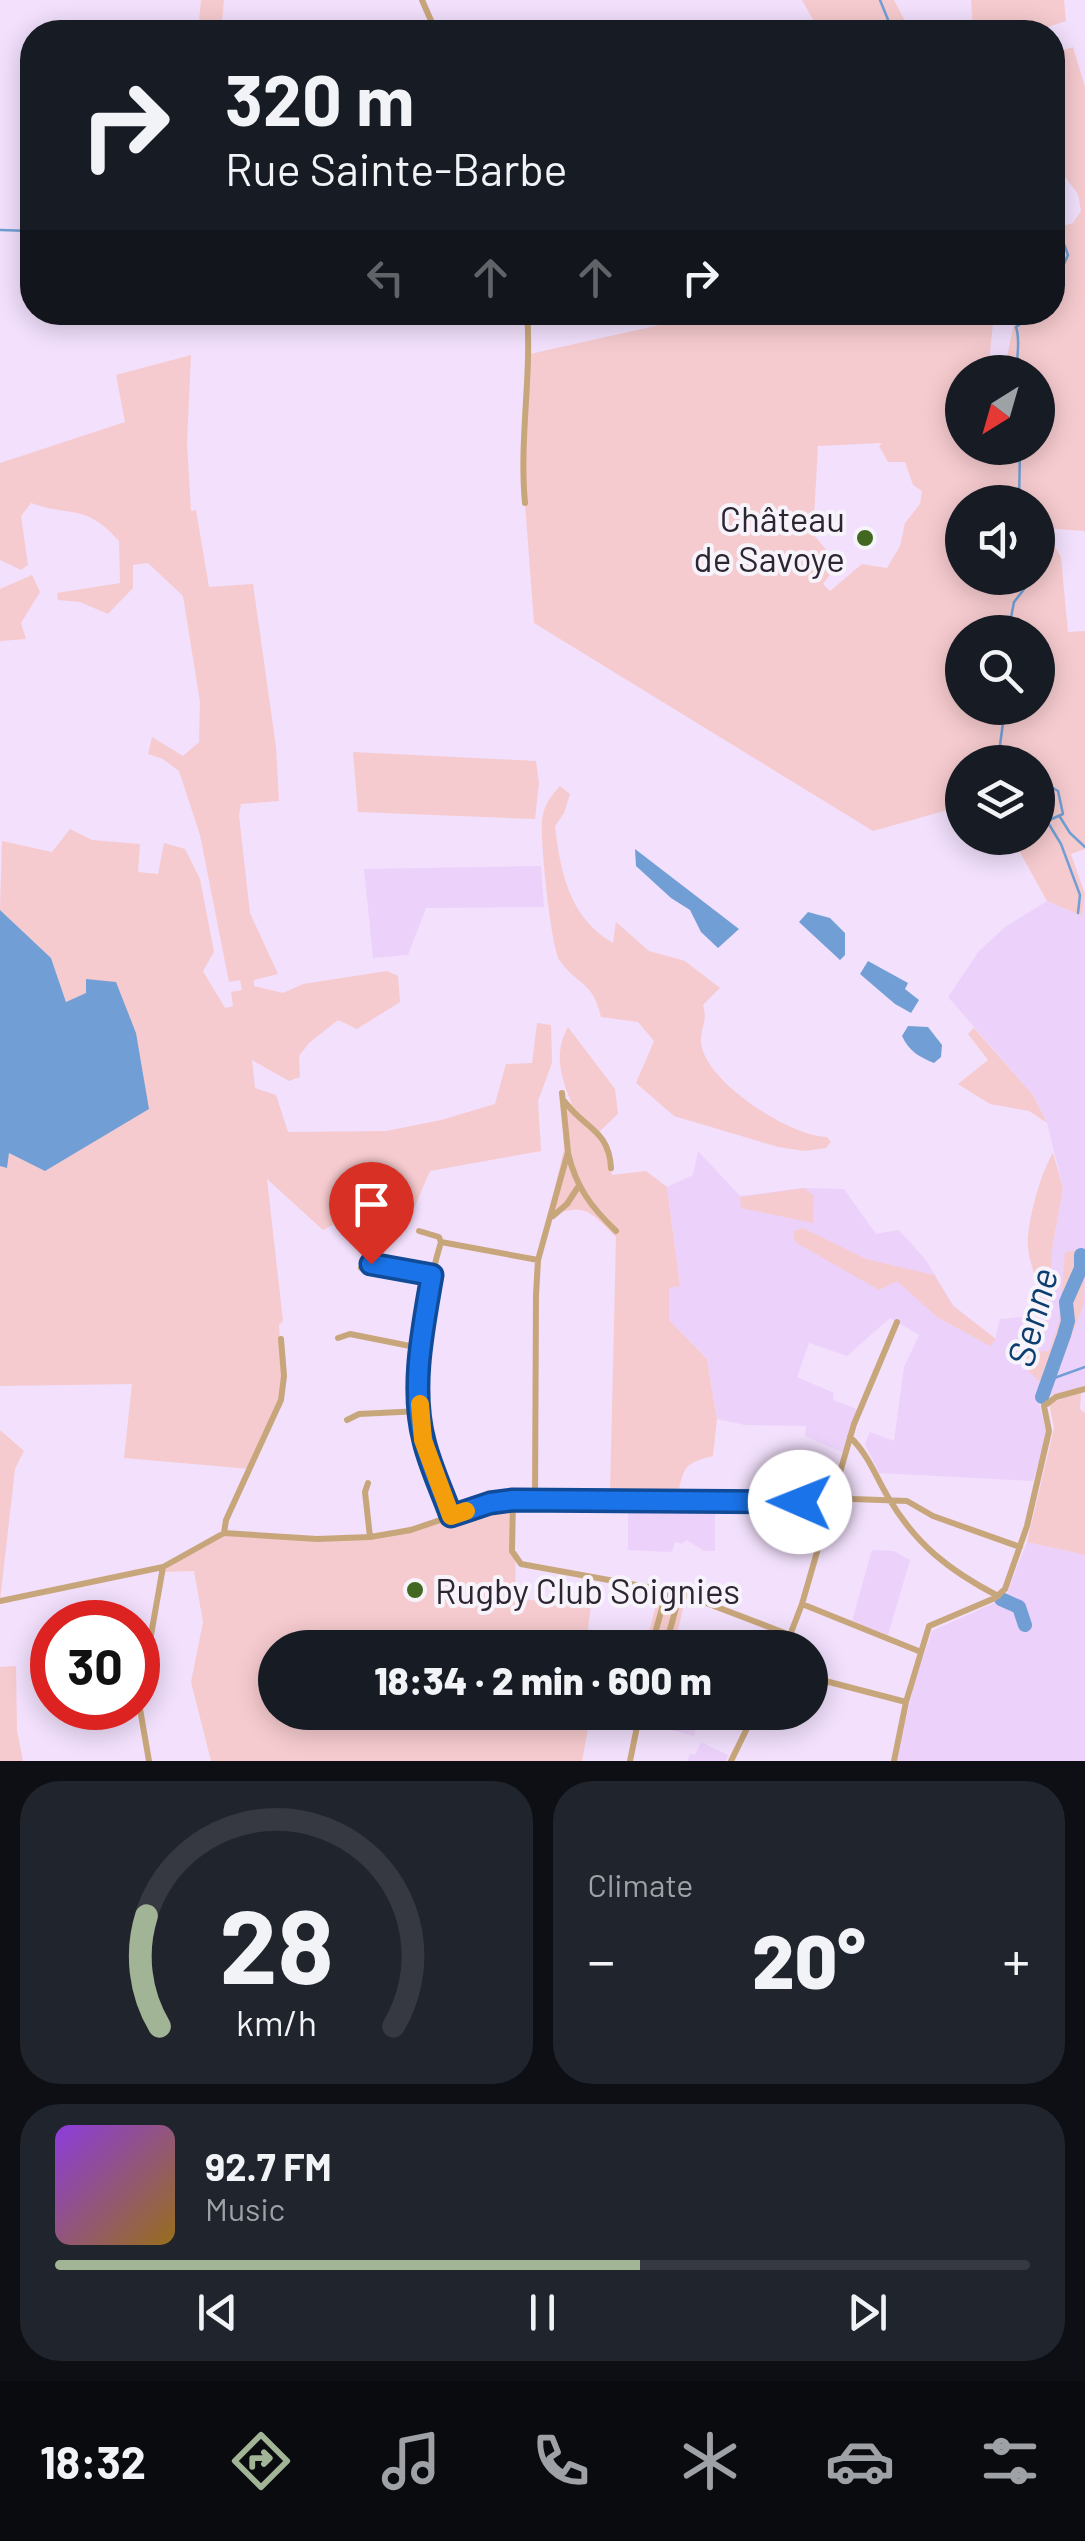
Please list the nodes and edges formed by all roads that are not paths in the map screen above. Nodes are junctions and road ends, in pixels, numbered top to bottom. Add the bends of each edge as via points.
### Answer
1 (528, 325) edge
2 (525, 503) dead end
3 (577, 1116) junction
4 (564, 1120) junction
5 (568, 1152) junction
6 (611, 1168) dead end
7 (578, 1187) junction
8 (567, 1204) junction
9 (591, 1207) junction
10 (548, 1224) junction
11 (419, 1231) dead end
12 (616, 1231) dead end
13 (441, 1242) junction
14 (538, 1260) junction
15 (361, 1268) dead end
16 (432, 1275) junction
17 (897, 1322) dead end
18 (338, 1338) dead end
19 (280, 1339) dead end
20 (420, 1348) junction
21 (1085, 1389) edge
22 (420, 1410) junction
23 (347, 1420) dead end
24 (850, 1438) junction
25 (368, 1483) dead end
26 (834, 1494) junction
27 (513, 1500) junction
28 (535, 1500) junction
29 (890, 1500) junction
30 (831, 1504) junction
31 (451, 1516) junction
32 (224, 1533) junction
33 (370, 1537) junction
34 (1020, 1547) junction
35 (162, 1567) junction
36 (667, 1590) junction
37 (680, 1593) junction
38 (998, 1596) junction
39 (0, 1601) edge
40 (802, 1604) junction
41 (656, 1630) edge
42 (670, 1630) edge
43 (777, 1630) edge
44 (792, 1630) edge
45 (921, 1652) junction
46 (828, 1682) edge
47 (906, 1702) junction
48 (636, 1730) edge
49 (746, 1730) edge
50 (149, 1761) edge
51 (630, 1761) edge
52 (731, 1761) edge
53 (894, 1761) edge

1 - 2 street
3 - 4 street
3 - 4 street via 562,1093
3 - 6 street via 602,1136
4 - 5 street
5 - 7 street
5 - 10 street
7 - 8 street
7 - 9 street
8 - 9 street
8 - 10 street
9 - 12 street
10 - 14 street
11 - 13 street
13 - 14 street
13 - 16 street
14 - 28 street
15 - 16 street
16 - 20 street
17 - 24 street
18 - 20 street via 350,1334
19 - 32 street via 281,1400
20 - 22 street
21 - 34 street via 1044,1406 1049,1431
22 - 23 street
22 - 31 street via 423,1440
24 - 26 street
24 - 29 street
25 - 33 street
26 - 29 street
26 - 30 street
27 - 28 street
27 - 31 street
27 - 36 street via 512,1551 520,1564
28 - 30 street
29 - 34 street
29 - 38 street via 932,1556
30 - 40 street
31 - 33 street
32 - 33 street
32 - 35 street
34 - 38 street
35 - 39 street
35 - 50 street via 139,1703
36 - 37 street
36 - 41 street
37 - 42 street
37 - 43 street
38 - 45 street via 929,1626
40 - 44 street
40 - 45 street
45 - 47 street
46 - 47 street
47 - 53 street
48 - 51 street
49 - 52 street

